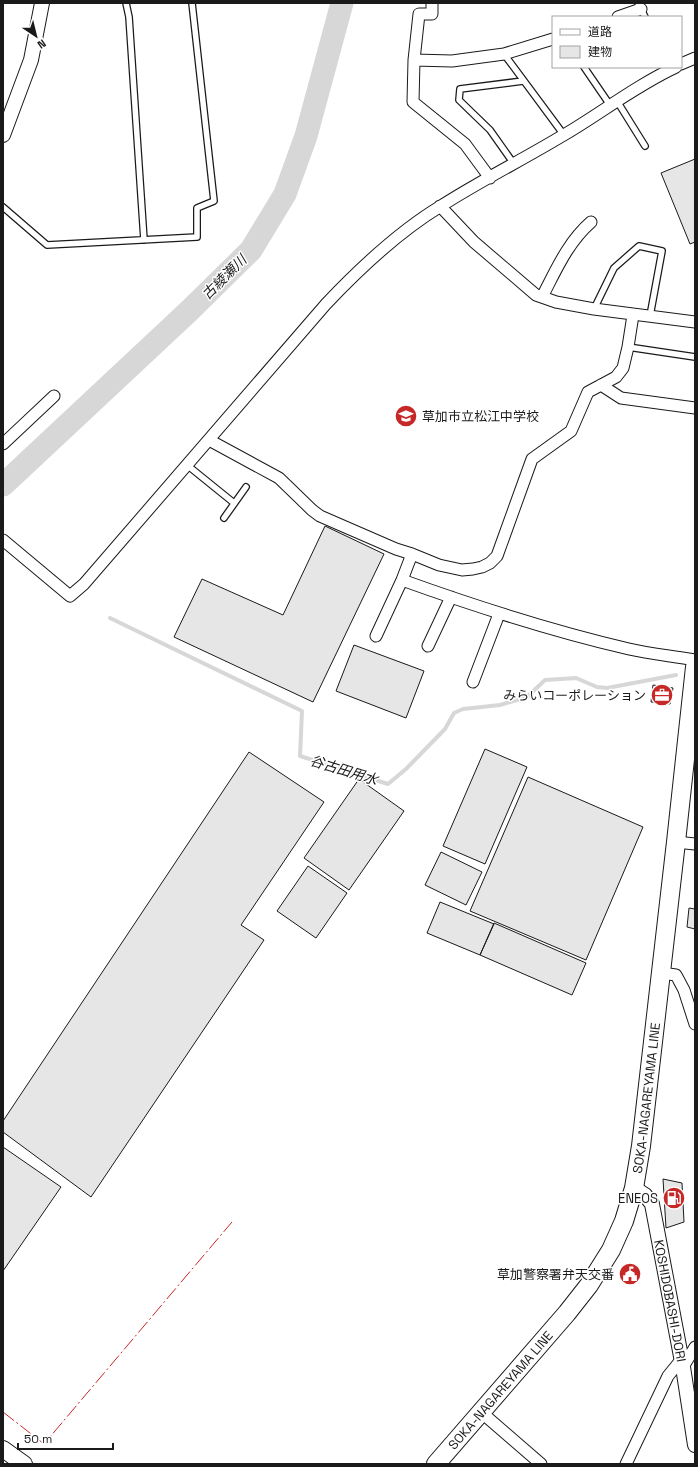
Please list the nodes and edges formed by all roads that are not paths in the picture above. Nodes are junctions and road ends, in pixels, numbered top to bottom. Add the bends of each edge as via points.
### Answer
1 (42, 3) edge
2 (126, 3) edge
3 (192, 3) edge
4 (432, 3) edge
5 (641, 10) edge
6 (621, 16) edge
7 (552, 39) edge
8 (504, 54) junction
9 (695, 58) edge
10 (414, 60) junction
11 (682, 64) edge
12 (585, 68) edge
13 (673, 68) edge
14 (523, 81) junction
15 (614, 103) junction
16 (3, 135) edge
17 (564, 135) junction
18 (645, 146) dead end
19 (514, 164) junction
20 (490, 178) junction
21 (440, 206) junction
22 (3, 207) edge
23 (590, 222) dead end
24 (144, 240) junction
25 (542, 297) junction
26 (594, 309) junction
27 (633, 315) junction
28 (650, 316) junction
29 (695, 322) edge
30 (628, 346) junction
31 (695, 357) edge
32 (601, 385) junction
33 (54, 396) dead end
34 (695, 408) edge
35 (209, 440) junction
36 (3, 444) edge
37 (187, 465) junction
38 (246, 487) dead end
39 (234, 504) junction
40 (224, 518) dead end
41 (3, 540) edge
42 (412, 554) junction
43 (402, 580) junction
44 (451, 598) junction
45 (499, 614) junction
46 (376, 636) dead end
47 (428, 646) dead end
48 (695, 660) edge
49 (695, 667) edge
50 (695, 670) edge
51 (473, 682) dead end
52 (691, 741) edge
53 (676, 842) junction
54 (695, 844) edge
55 (661, 973) junction
56 (695, 1024) edge
57 (634, 1188) junction
58 (695, 1347) edge
59 (682, 1363) junction
60 (481, 1412) junction
61 (695, 1446) edge
62 (3, 1449) edge
63 (24, 1464) edge
64 (436, 1464) edge
65 (541, 1464) edge
66 (626, 1464) edge

1 - 16 street via 31,60
2 - 24 lane
3 - 24 lane via 214,201 197,208 197,237
4 - 10 street via 432,14 419,14
5 - 6 street
7 - 8 street
8 - 10 street via 452,61
8 - 14 lane
9 - 11 street
10 - 20 street via 413,102 465,144
12 - 15 lane
13 - 15 street
14 - 17 lane
14 - 19 lane via 460,89 459,100 490,130
15 - 17 street
15 - 18 lane
17 - 19 street
19 - 20 street
20 - 21 street
21 - 25 street via 474,242 536,295
21 - 35 street via 405,231 346,283
22 - 24 lane via 47,245
23 - 25 street via 570,246
25 - 26 street
26 - 27 street
26 - 28 lane via 614,268 639,246 662,251
27 - 28 street
27 - 30 street
28 - 29 street
30 - 31 lane
30 - 32 street via 623,368 616,376
32 - 34 street via 621,398
32 - 42 street via 588,392 571,431 532,459 497,556 490,563 462,570 426,561
33 - 36 street
35 - 37 street
35 - 42 street via 279,478 320,516
37 - 39 lane
37 - 41 street via 84,584 70,596
38 - 39 lane
39 - 40 lane
42 - 43 street
43 - 44 street
43 - 46 street
44 - 45 street
44 - 47 street
45 - 48 street via 631,649
45 - 51 street
49 - 50 main road, SOKA-NAGAREYAMA LINE
50 - 52 main road, SOKA-NAGAREYAMA LINE
52 - 53 main road, SOKA-NAGAREYAMA LINE
53 - 54 street
53 - 55 main road, SOKA-NAGAREYAMA LINE
55 - 56 street via 676,975 684,990
55 - 57 main road, SOKA-NAGAREYAMA LINE
57 - 59 street, KOSHIDOBASHI-DORI via 645,1195 652,1204
57 - 60 main road, SOKA-NAGAREYAMA LINE via 624,1221 611,1250 590,1285
58 - 59 street
59 - 61 street, KOSHIDOBASHI-DORI
59 - 66 street via 668,1376
60 - 64 main road, SOKA-NAGAREYAMA LINE
60 - 65 street
62 - 63 main road

